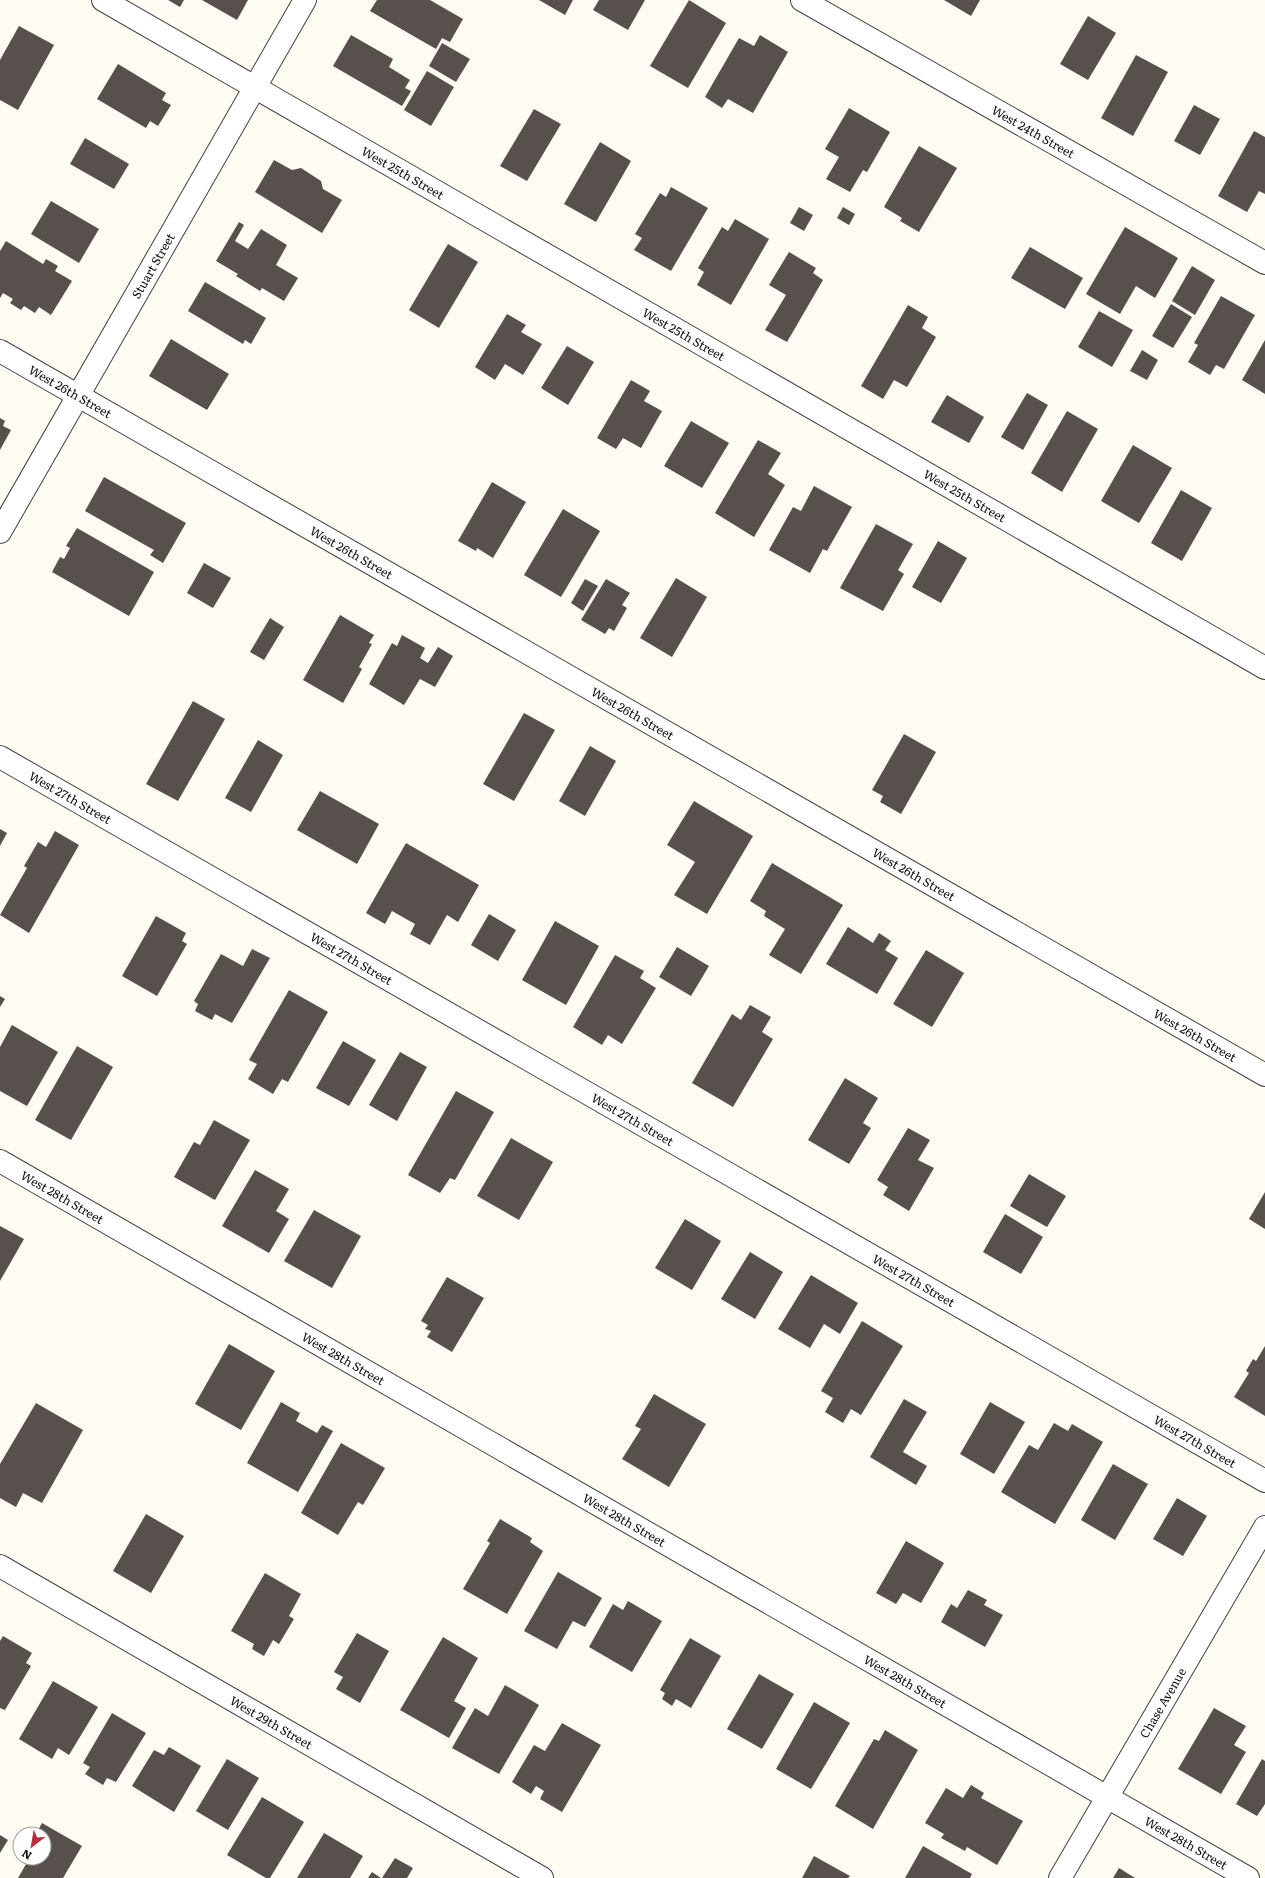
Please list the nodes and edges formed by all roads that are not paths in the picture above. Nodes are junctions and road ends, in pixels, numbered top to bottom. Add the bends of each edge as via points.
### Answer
1 (103, 0) edge
2 (305, 0) edge
3 (802, 0) edge
4 (255, 88) junction
5 (1265, 263) edge
6 (0, 351) edge
7 (77, 395) junction
8 (0, 532) edge
9 (1265, 668) edge
10 (0, 757) edge
11 (1265, 1075) edge
12 (0, 1162) edge
13 (1265, 1481) edge
14 (1265, 1527) edge
15 (0, 1566) edge
16 (1107, 1797) junction
17 (542, 1878) edge
18 (1060, 1878) edge
19 (1248, 1878) edge

1 - 4 street, West 25th Street
2 - 4 street, Stuart Street
3 - 5 street, West 24th Street
4 - 7 street, Stuart Street
4 - 9 street, West 25th Street
6 - 7 street, West 26th Street
7 - 8 street, Stuart Street
7 - 11 street, West 26th Street
10 - 13 street, West 27th Street
12 - 16 street, West 28th Street
14 - 16 street, Chase Avenue
15 - 17 street, West 29th Street
16 - 18 street, Chase Avenue
16 - 19 street, West 28th Street

